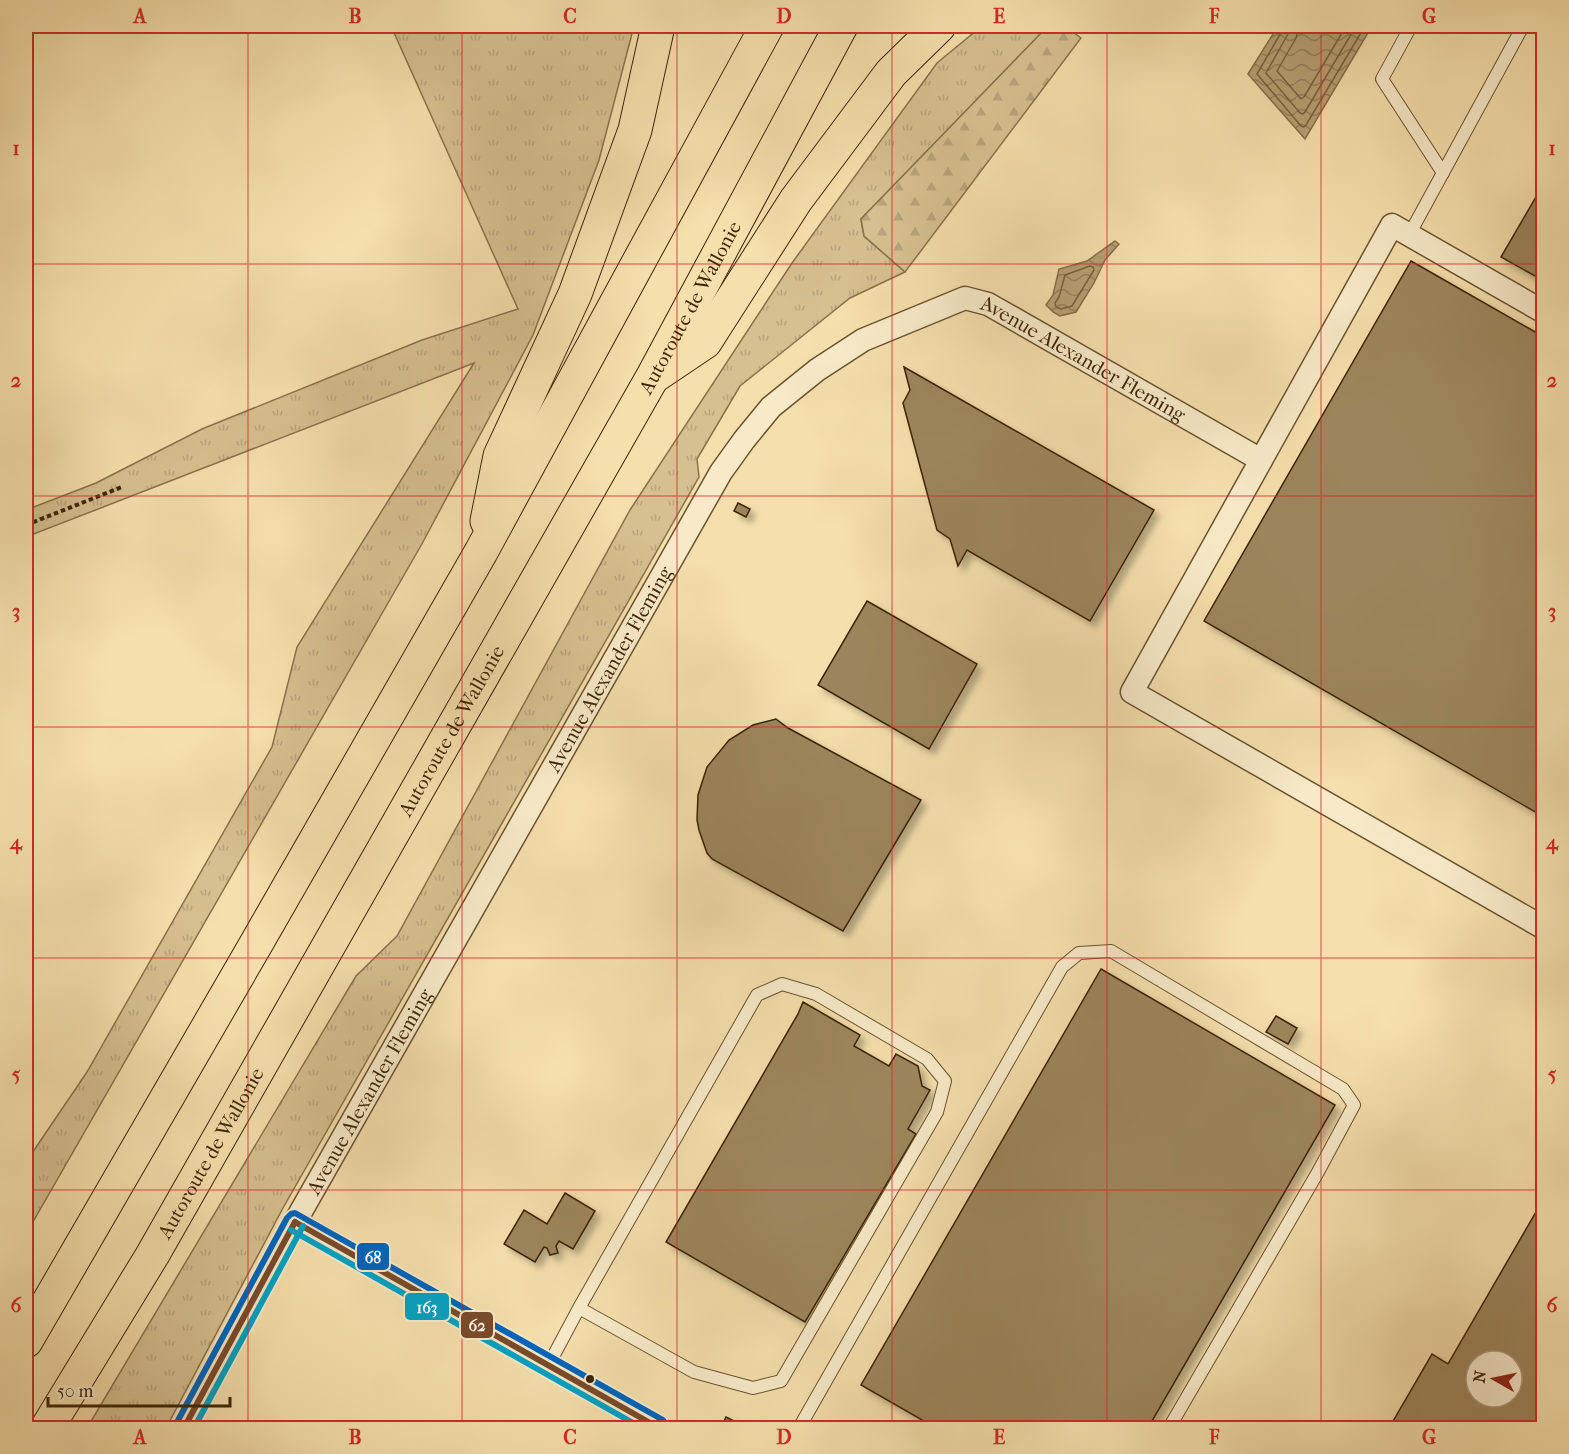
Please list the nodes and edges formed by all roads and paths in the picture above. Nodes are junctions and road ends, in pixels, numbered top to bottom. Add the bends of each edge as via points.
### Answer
1 (658, 26) edge
2 (767, 26) edge
3 (841, 26) edge
4 (939, 26) edge
5 (1411, 26) edge
6 (1523, 26) edge
7 (1443, 173) junction
8 (1409, 235) junction
9 (1544, 312) edge
10 (652, 378) junction
11 (1261, 460) junction
12 (122, 487) dead end
13 (26, 525) edge
14 (481, 552) junction
15 (1544, 928) edge
16 (295, 1222) junction
17 (579, 1308) junction
18 (26, 1341) edge
19 (548, 1365) junction
20 (47, 1428) edge
21 (184, 1428) edge
22 (659, 1428) edge
23 (799, 1428) edge
24 (1169, 1428) edge

1 - 14 highway via 635,130 574,294 500,456
2 - 14 highway
3 - 10 highway, Autoroute de Wallonie
4 - 10 highway via 891,73 796,200 705,342
5 - 7 lane via 1382,79
6 - 7 lane
7 - 8 lane
8 - 9 street
8 - 11 street via 1392,225
10 - 20 highway, Autoroute de Wallonie via 159,1244
11 - 15 street via 1132,692
11 - 16 street, Avenue Alexander Fleming via 988,304 965,298 863,340 817,370 771,407 721,472
12 - 13 path
14 - 18 highway
16 - 19 street
16 - 21 street, Avenue Alexander Fleming
17 - 17 lane via 757,995 782,984 816,994 927,1059 945,1081 937,1112 781,1381 753,1388 694,1372
17 - 19 lane
19 - 22 street
23 - 24 lane via 1062,967 1079,953 1111,951 1343,1089 1354,1105

